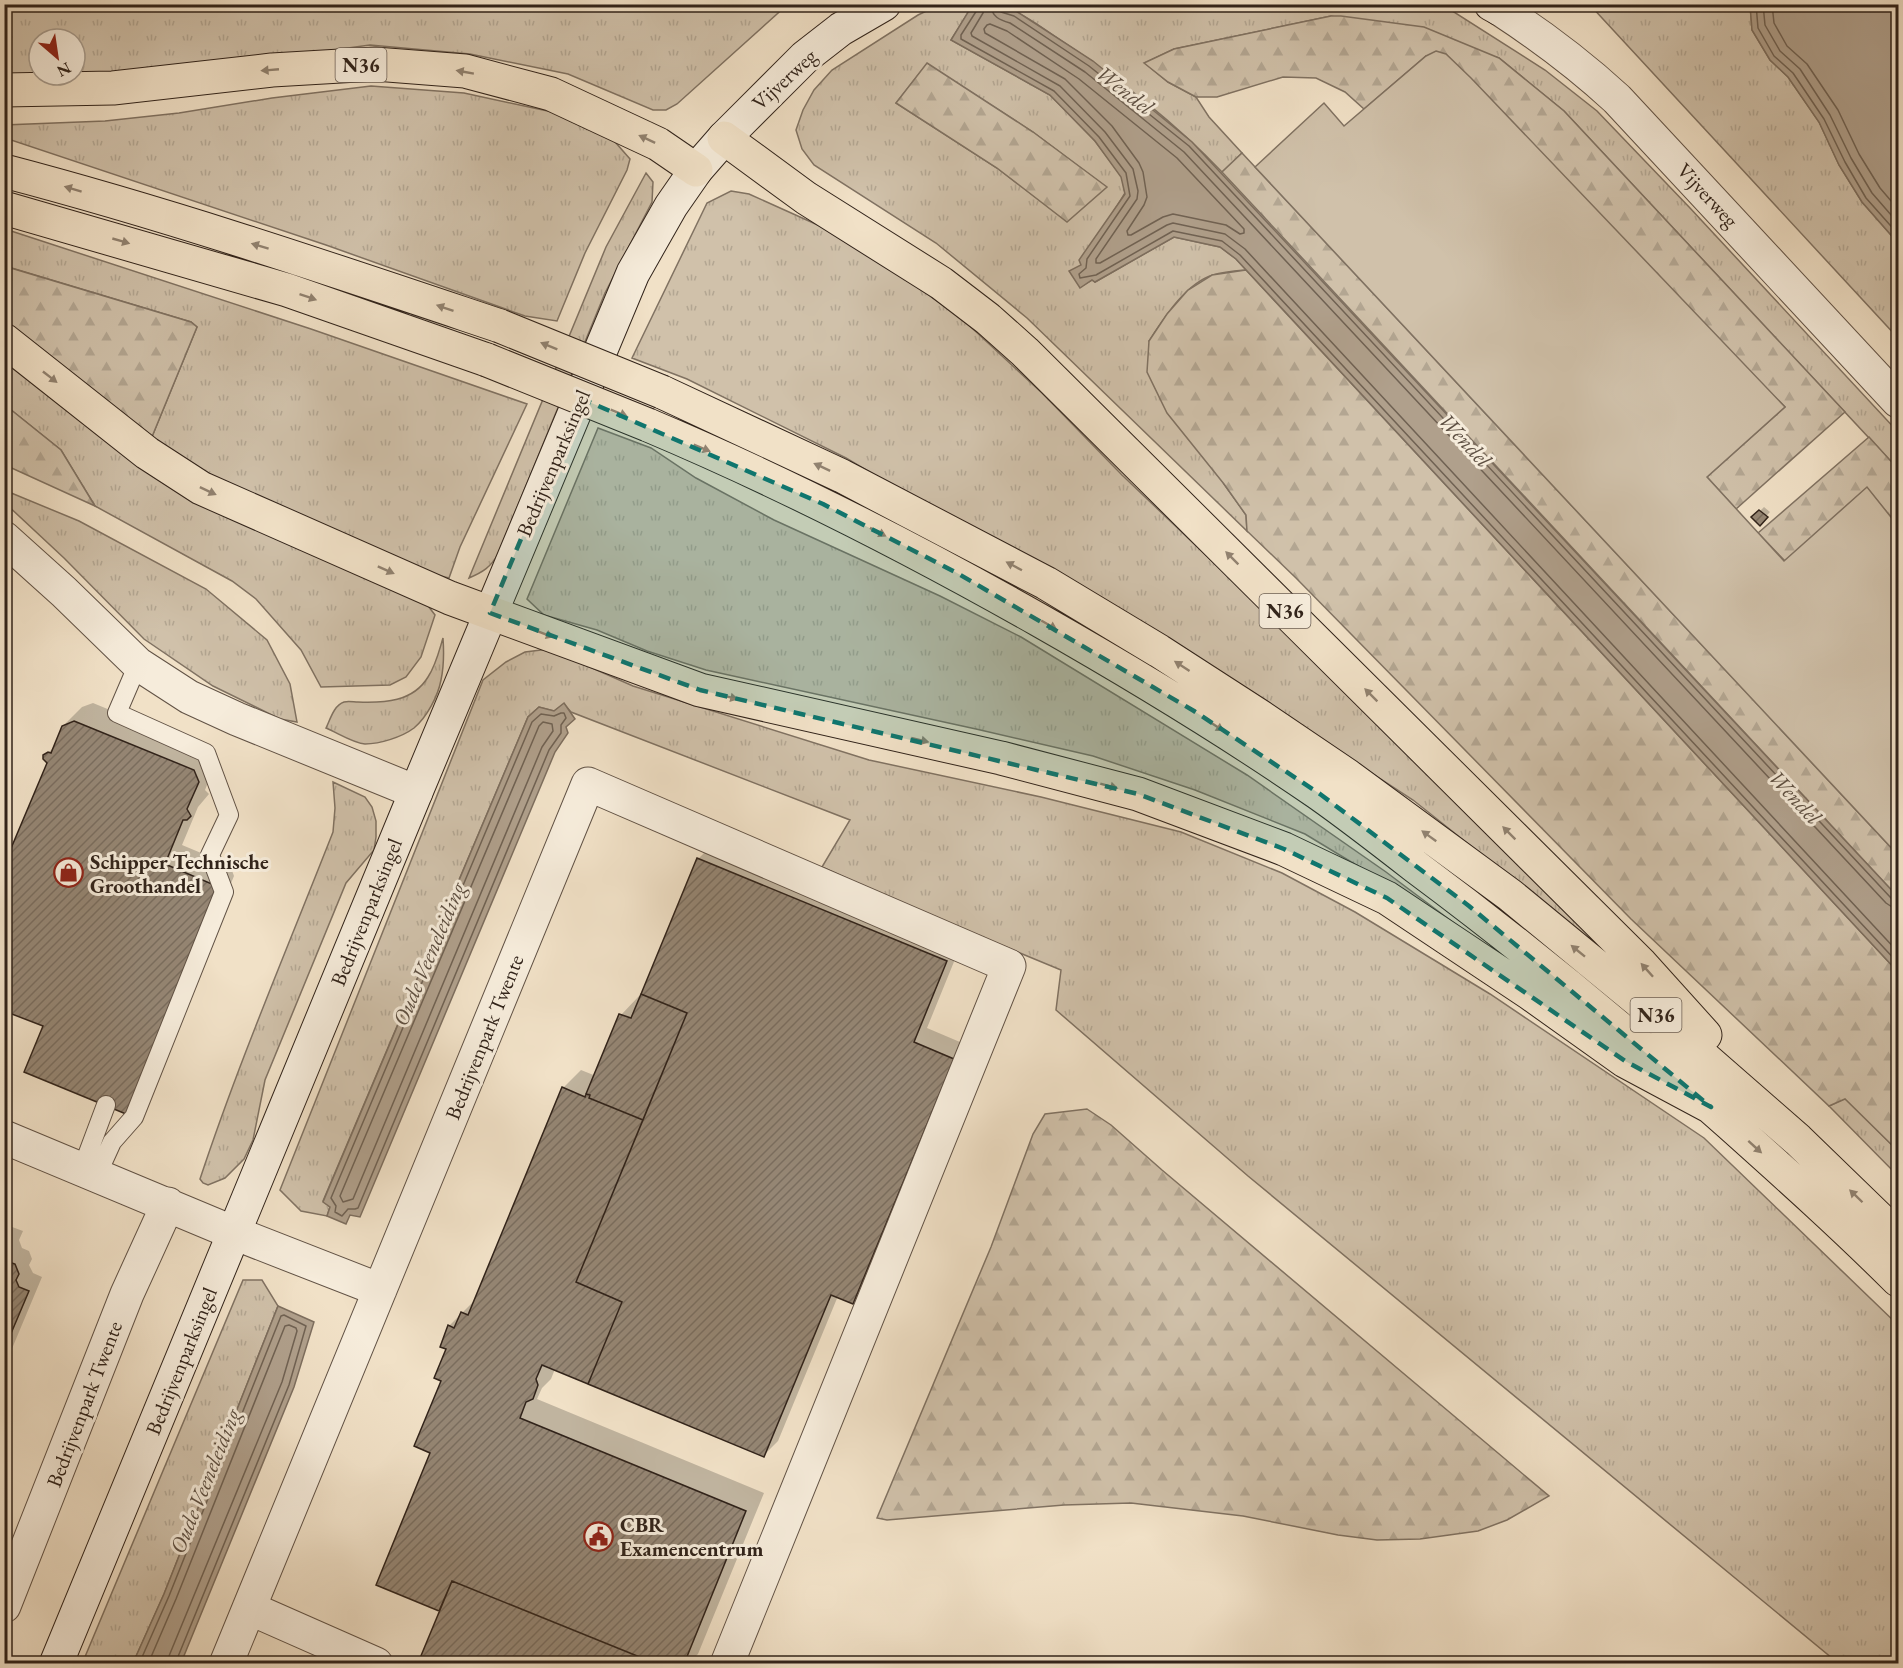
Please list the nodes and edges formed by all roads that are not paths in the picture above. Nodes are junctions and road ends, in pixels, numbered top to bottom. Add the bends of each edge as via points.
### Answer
1 (884, 4) edge
2 (1498, 6) edge
3 (4, 90) edge
4 (724, 138) junction
5 (696, 170) junction
6 (4, 171) edge
7 (4, 208) edge
8 (4, 340) edge
9 (1899, 401) edge
10 (4, 538) edge
11 (490, 613) junction
12 (138, 664) junction
13 (416, 792) junction
14 (106, 1105) dead end
15 (1711, 1107) junction
16 (4, 1137) edge
17 (1798, 1140) junction
18 (89, 1172) junction
19 (168, 1204) junction
20 (234, 1233) junction
21 (1899, 1237) edge
22 (1899, 1280) edge
23 (380, 1290) junction
24 (4, 1606) edge
25 (249, 1608) junction
26 (56, 1664) edge
27 (226, 1664) edge
28 (376, 1664) edge
29 (727, 1664) edge

1 - 4 street, Vijverweg via 841,29 805,57
2 - 9 street, Vijverweg via 1581,66 1617,99
5 -> 3 highway, N36 via 658,144 551,94 465,71 375,64 272,70 113,88
4 - 5 street, Vijverweg
17 -> 4 highway, N36 via 1641,964 1025,352 941,283 806,198
5 - 11 street, Bedrijvenparksingel via 633,273
17 -> 6 highway, N36, bridge via 1510,895 1258,715 1046,583 842,476 662,392 500,326 270,249
7 -> 15 highway, N36, bridge via 287,290 487,360 735,462 946,568 1194,711 1320,794 1469,906
8 -> 11 highway, N36 via 147,453 201,488
10 - 12 street
11 - 13 street, Bedrijvenparksingel
11 -> 15 highway, N36 via 700,690 1001,758 1138,794 1284,849 1387,898 1625,1061
12 - 13 street via 189,697 227,715
12 - 18 lane via 117,713 206,753 229,815 210,855 224,892 134,1117
13 - 20 street, Bedrijvenparksingel
14 - 18 lane
15 -> 22 highway, N36
16 - 18 street
21 -> 17 highway, N36
18 - 19 street
19 - 20 street
19 - 24 street, Bedrijvenpark Twente via 127,1294
20 - 23 street
20 - 26 street, Bedrijvenparksingel
23 - 25 street, Bedrijvenpark Twente
23 - 29 street, Bedrijvenpark Twente via 588,784 1009,966
25 - 27 street, Bedrijvenpark Twente
25 - 28 street

